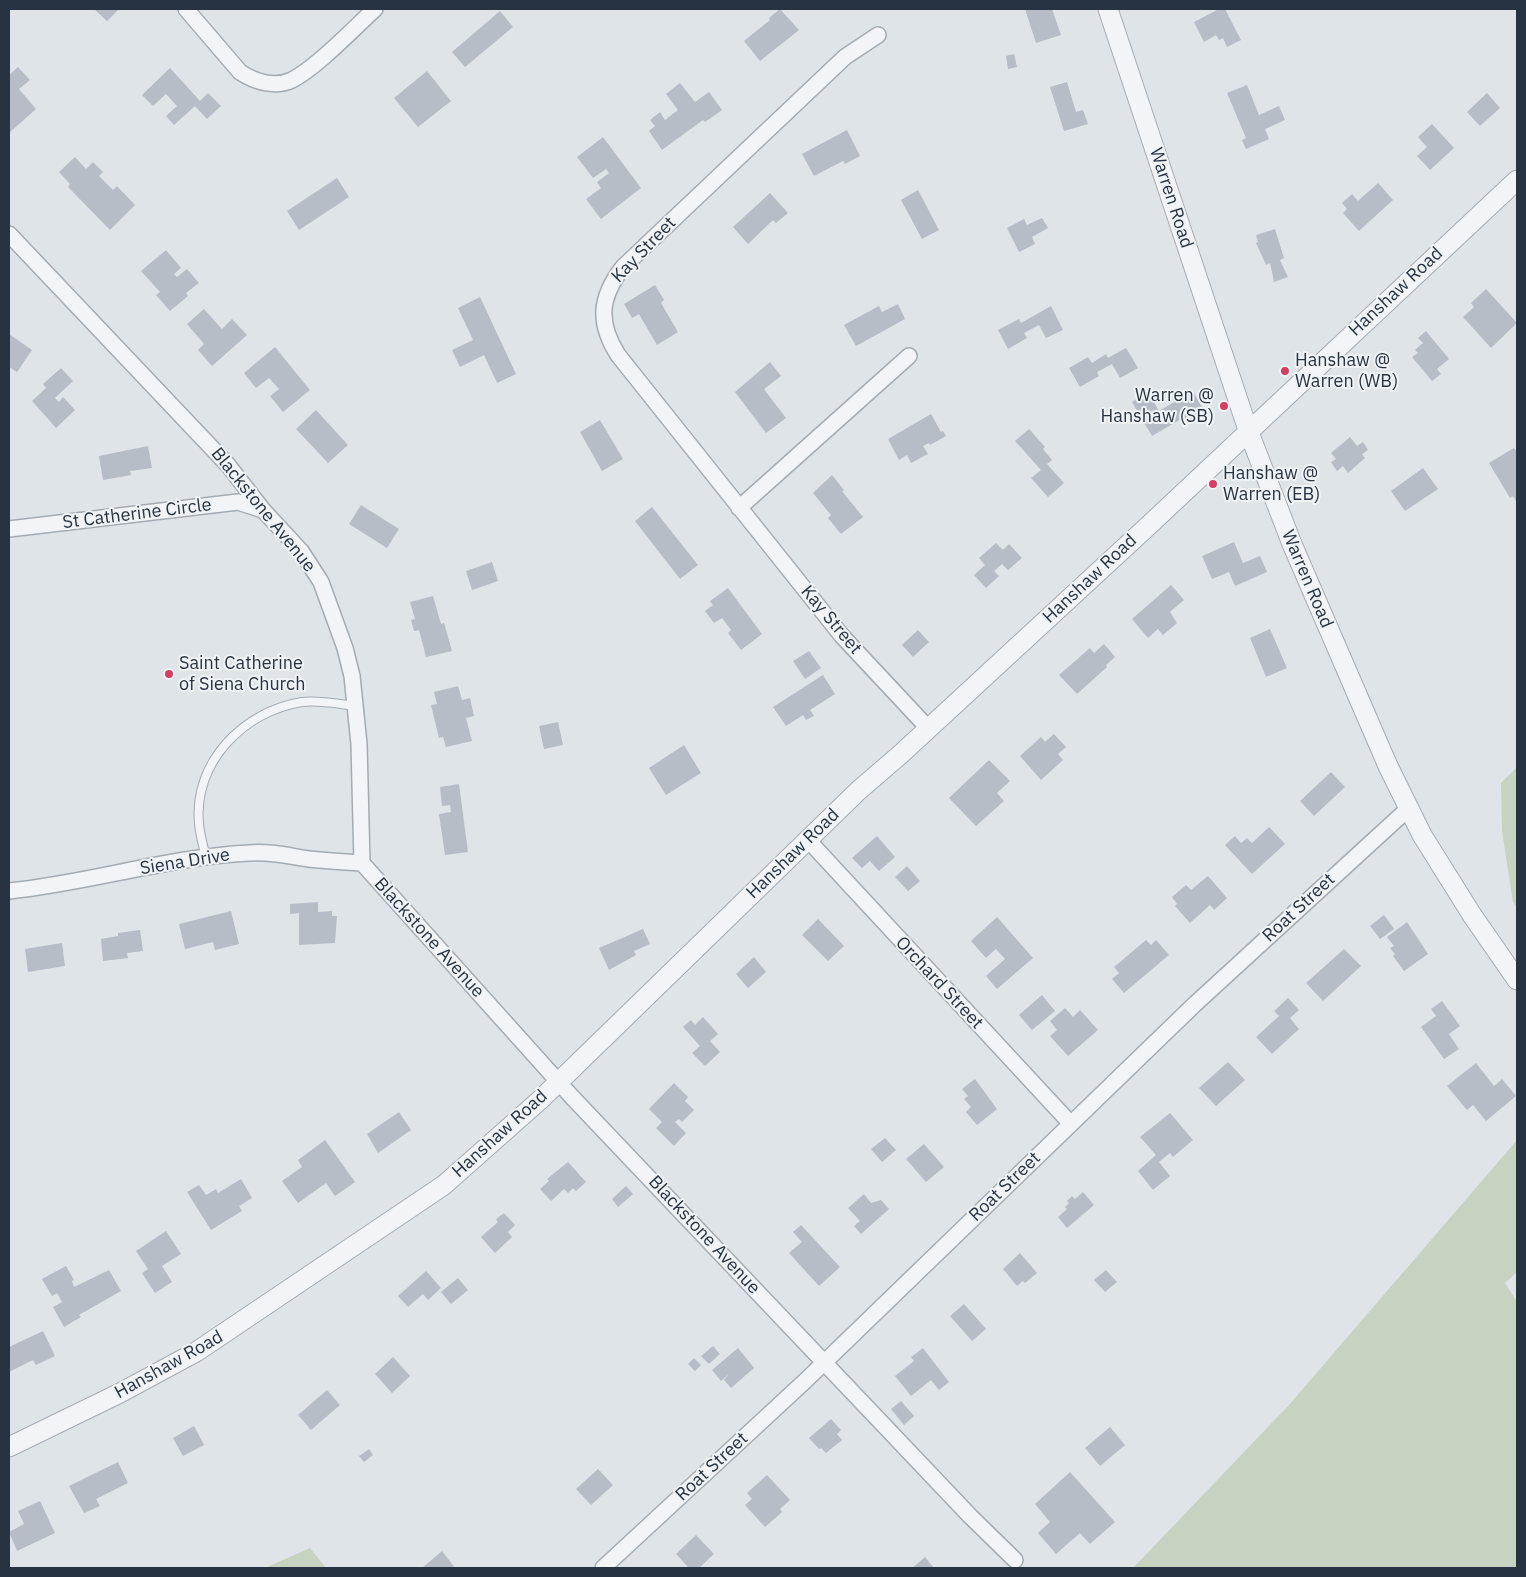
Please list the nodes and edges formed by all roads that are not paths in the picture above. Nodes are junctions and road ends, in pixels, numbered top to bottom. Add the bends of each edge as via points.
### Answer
1 (186, 9) edge
2 (375, 9) edge
3 (1108, 9) edge
4 (878, 35) dead end
5 (1517, 180) edge
6 (9, 234) edge
7 (909, 356) dead end
8 (1248, 430) junction
9 (739, 508) junction
10 (263, 510) junction
11 (9, 529) edge
12 (356, 706) junction
13 (928, 728) junction
14 (1409, 808) junction
15 (808, 840) junction
16 (206, 857) junction
17 (362, 863) junction
18 (9, 892) edge
19 (1517, 980) edge
20 (559, 1082) junction
21 (1071, 1124) junction
22 (824, 1362) junction
23 (9, 1447) edge
24 (1015, 1560) dead end
25 (603, 1568) edge

1 - 2 street via 240,72 270,84 291,80 306,71
3 - 8 street, Warren Road
4 - 9 street, Kay Street via 845,57 623,267 608,289 604,317 610,343
5 - 8 street, Hanshaw Road
6 - 10 street, Blackstone Avenue via 228,465
7 - 9 street
8 - 13 street, Hanshaw Road
8 - 14 street, Warren Road via 1320,612
9 - 13 street, Kay Street via 842,636
10 - 11 street, St Catherine Circle via 238,502
10 - 12 street, Blackstone Avenue via 301,551 321,582 345,648
12 - 16 lane via 304,702 269,710 239,729 216,755 202,788 198,823
12 - 17 street, Blackstone Avenue
13 - 15 street, Hanshaw Road
14 - 19 street, Warren Road via 1472,915
14 - 21 street, Roat Street via 1195,1004
15 - 20 street, Hanshaw Road
15 - 21 street, Orchard Street
16 - 17 street, Siena Drive via 249,852
16 - 18 street, Siena Drive
17 - 20 street, Blackstone Avenue
20 - 22 street, Blackstone Avenue
20 - 23 street, Hanshaw Road via 444,1185 254,1314 196,1352
21 - 22 street, Roat Street
22 - 24 street, Blackstone Avenue
22 - 25 street, Roat Street

